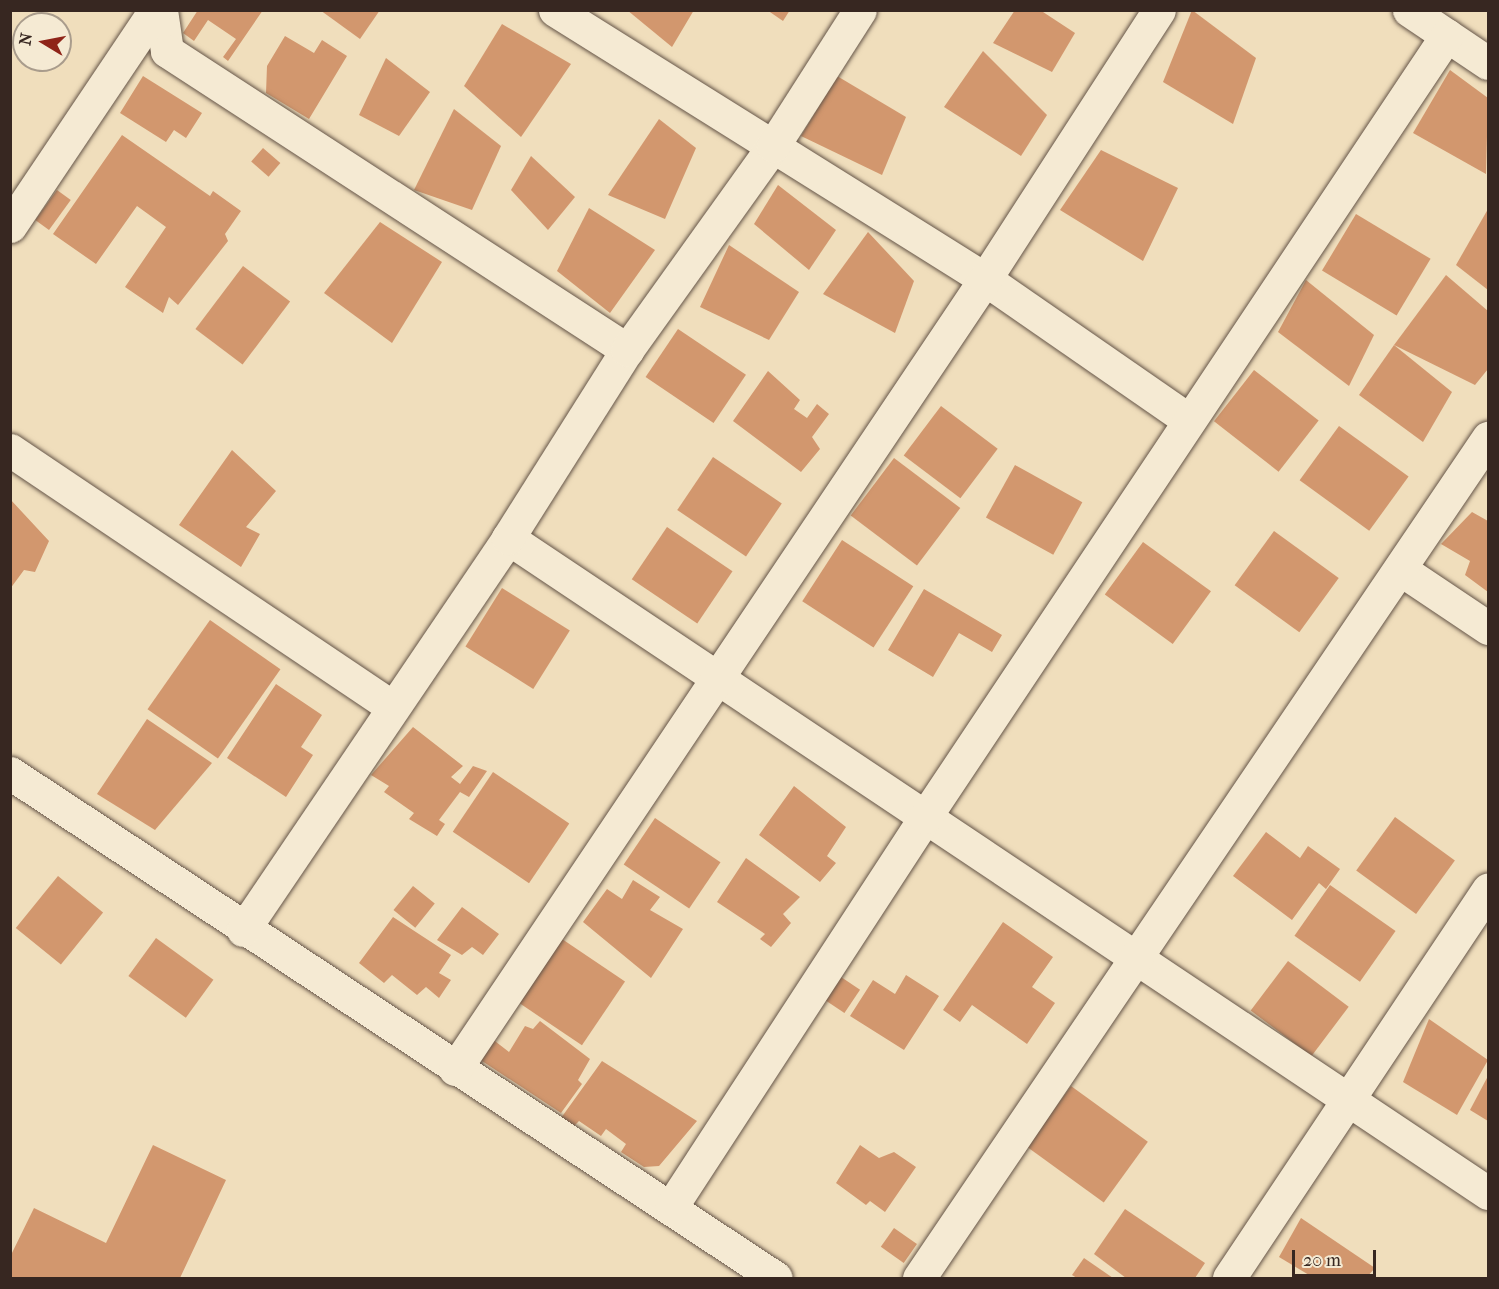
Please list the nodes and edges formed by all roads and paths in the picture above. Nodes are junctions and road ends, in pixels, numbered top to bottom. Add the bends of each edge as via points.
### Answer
1 (155, 10) edge
2 (160, 10) edge
3 (555, 10) edge
4 (860, 10) edge
5 (1159, 10) edge
6 (1409, 10) edge
7 (1447, 35) junction
8 (1488, 63) edge
9 (773, 146) junction
10 (10, 226) edge
11 (985, 279) junction
12 (627, 350) junction
13 (1189, 420) junction
14 (1488, 438) edge
15 (10, 450) edge
16 (508, 538) junction
17 (1400, 569) junction
18 (1488, 628) edge
19 (718, 679) junction
20 (393, 706) junction
21 (10, 774) edge
22 (925, 817) junction
23 (1488, 890) edge
24 (243, 930) junction
25 (1136, 958) junction
26 (455, 1069) junction
27 (1347, 1099) junction
28 (1488, 1193) edge
29 (671, 1207) junction
30 (776, 1278) edge
31 (919, 1278) edge
32 (1229, 1278) edge

1 - 10 street
2 - 12 street via 167,51
3 - 9 street
4 - 9 street
5 - 11 street
6 - 7 street
7 - 8 street
7 - 13 street
9 - 11 street
9 - 12 street
11 - 13 street
11 - 19 street
12 - 16 street
13 - 22 street
14 - 17 street
15 - 20 street
16 - 19 street
16 - 20 street
17 - 18 street
17 - 25 street
19 - 22 street
19 - 26 street
20 - 24 street
21 - 24 street
22 - 25 street
22 - 29 street
23 - 27 street
24 - 26 street
25 - 27 street
25 - 31 street
26 - 29 street
27 - 28 street
27 - 32 street
29 - 30 street

